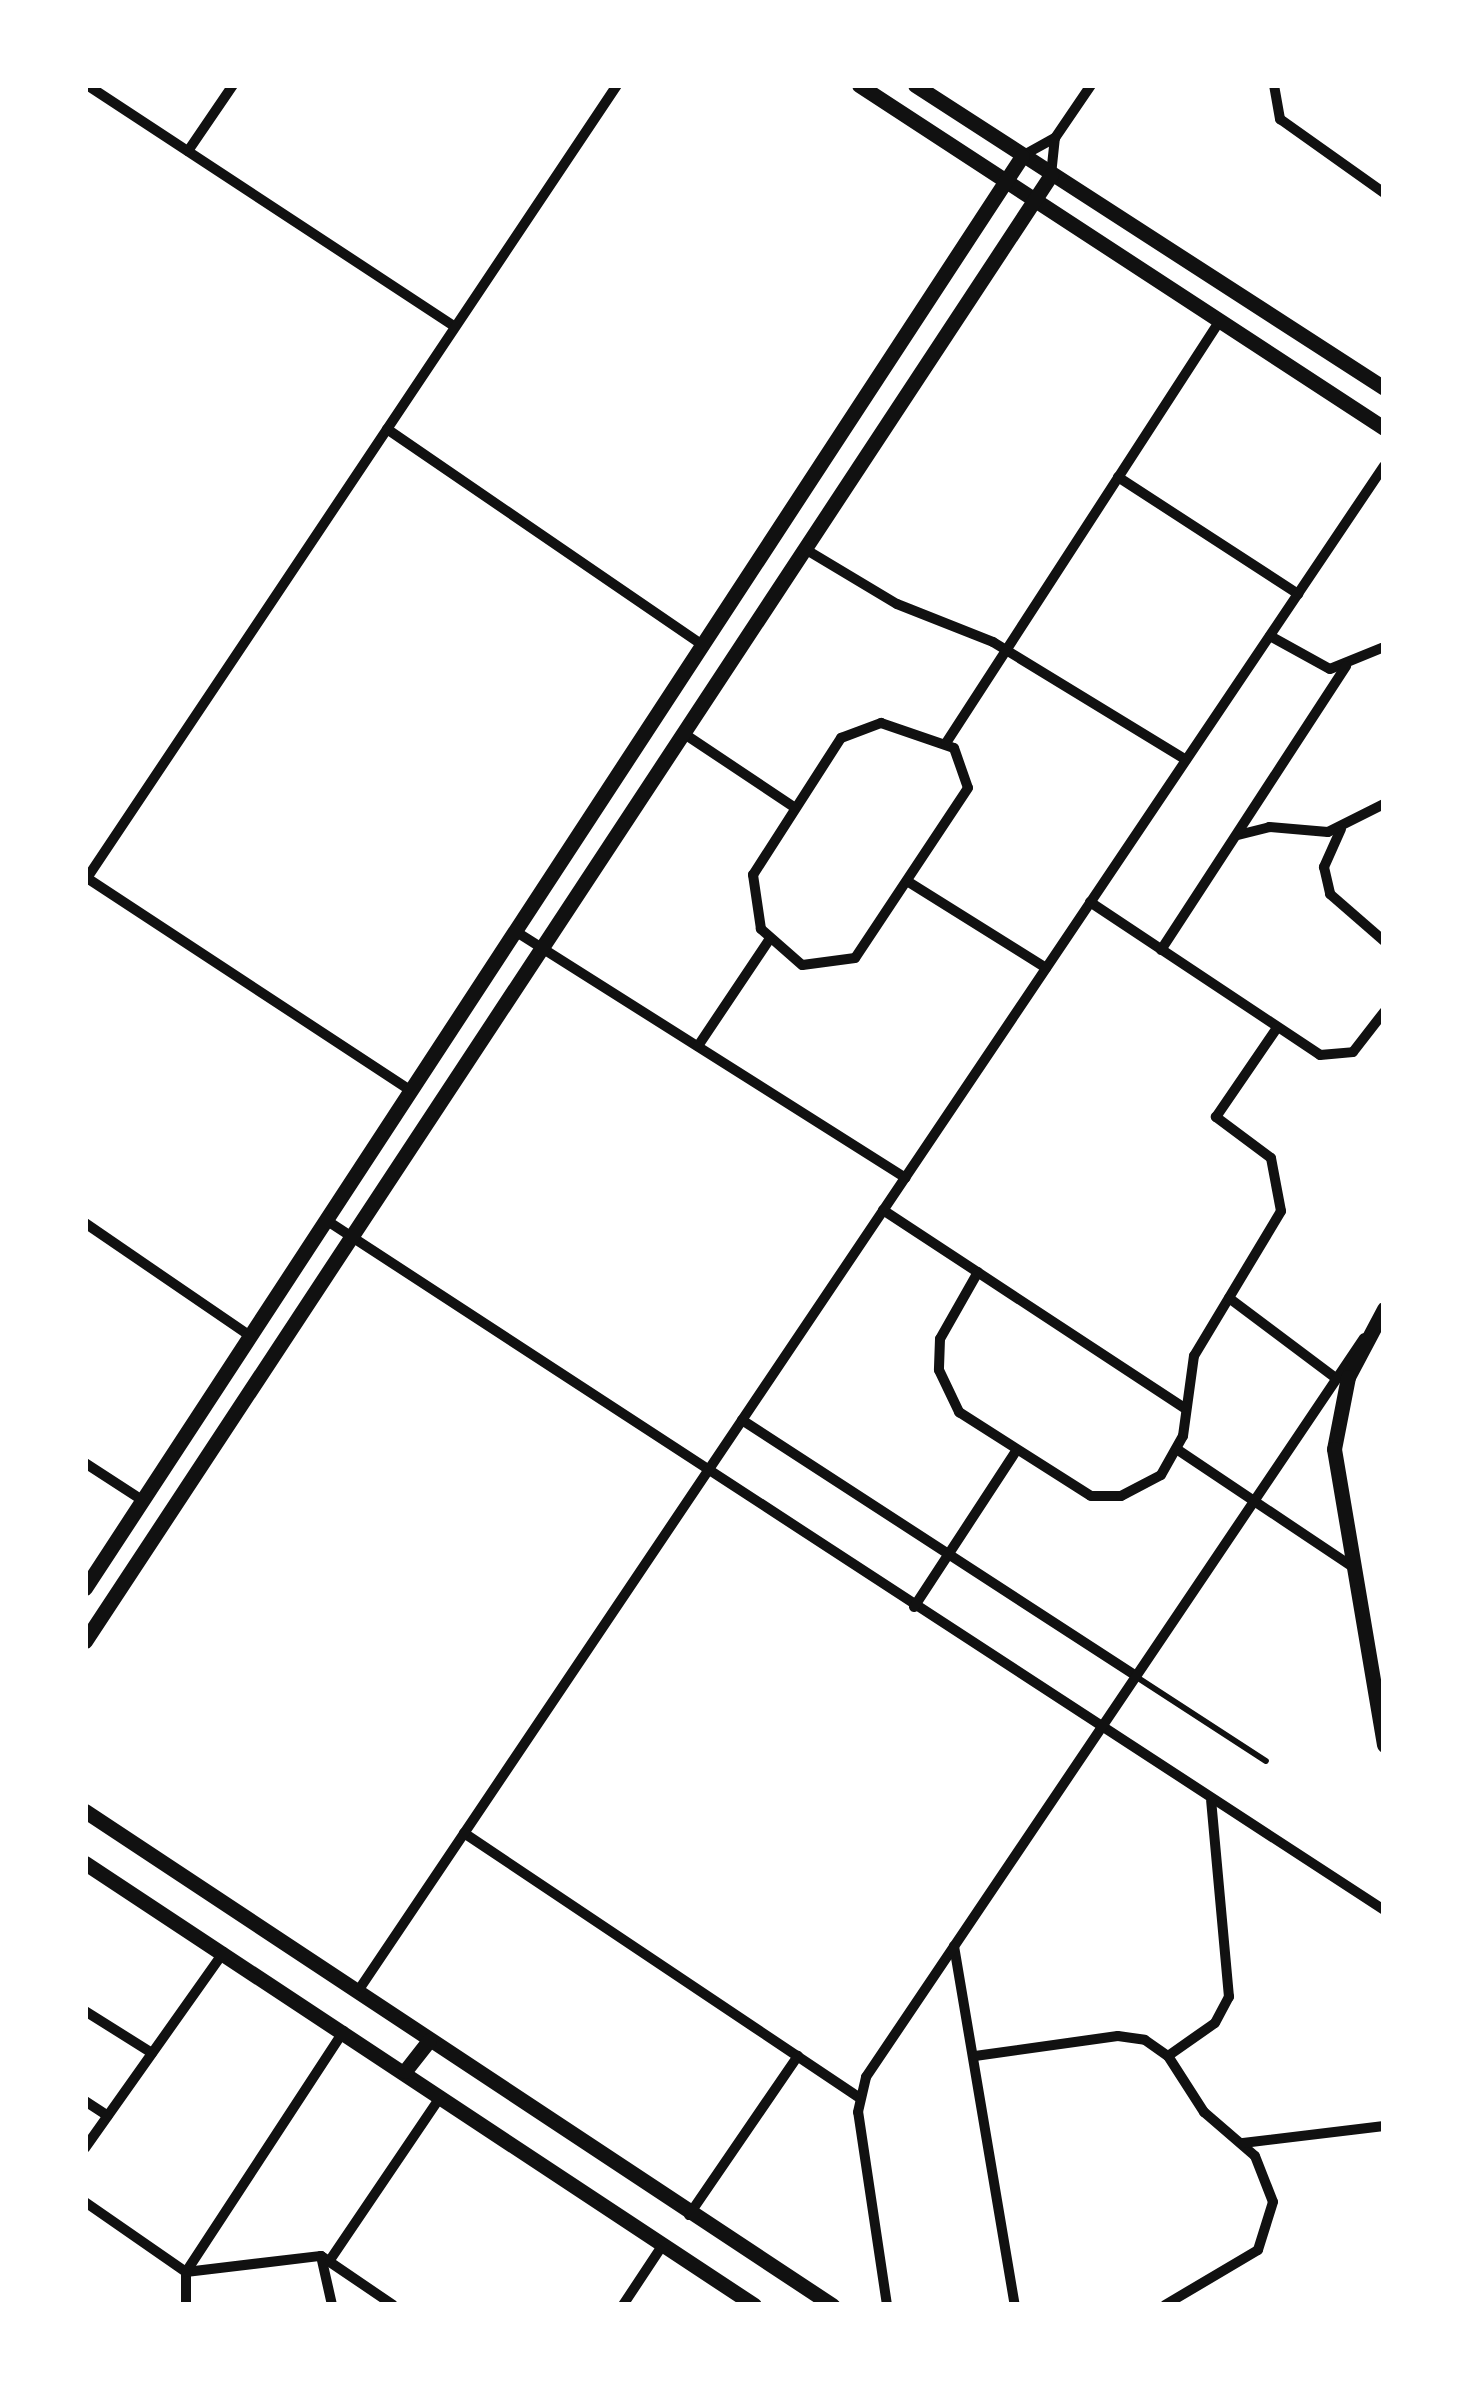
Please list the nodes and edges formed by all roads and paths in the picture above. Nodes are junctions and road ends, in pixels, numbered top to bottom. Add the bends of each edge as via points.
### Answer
1 (87, 85) edge
2 (233, 85) edge
3 (617, 85) edge
4 (858, 85) edge
5 (915, 85) edge
6 (1091, 85) edge
7 (1274, 85) edge
8 (1055, 138) junction
9 (188, 151) junction
10 (1022, 156) junction
11 (1051, 175) junction
12 (1005, 182) junction
13 (1384, 193) edge
14 (1034, 201) junction
15 (1218, 322) junction
16 (455, 327) junction
17 (1384, 388) edge
18 (1384, 428) edge
19 (387, 429) junction
20 (1384, 466) edge
21 (1118, 477) junction
22 (805, 549) junction
23 (1298, 594) junction
24 (1270, 636) junction
25 (703, 645) junction
26 (1384, 647) edge
27 (1007, 650) junction
28 (1346, 666) junction
29 (683, 733) junction
30 (946, 744) junction
31 (1186, 760) junction
32 (1384, 804) edge
33 (794, 807) junction
34 (1341, 829) junction
35 (1238, 836) junction
36 (86, 880) edge
37 (907, 881) junction
38 (1090, 902) junction
39 (515, 931) junction
40 (769, 940) junction
41 (1384, 940) edge
42 (543, 946) junction
43 (1161, 950) junction
44 (1046, 968) junction
45 (1384, 1012) edge
46 (1277, 1028) junction
47 (698, 1046) junction
48 (411, 1090) junction
49 (905, 1178) junction
50 (884, 1210) junction
51 (326, 1220) junction
52 (85, 1223) edge
53 (351, 1237) junction
54 (978, 1272) junction
55 (1229, 1298) junction
56 (1384, 1309) edge
57 (1368, 1334) junction
58 (250, 1336) junction
59 (1333, 1376) junction
60 (1185, 1408) junction
61 (742, 1420) junction
62 (1178, 1450) junction
63 (1016, 1451) junction
64 (85, 1463) edge
65 (708, 1472) junction
66 (1252, 1499) junction
67 (142, 1500) junction
68 (948, 1554) junction
69 (1354, 1568) junction
70 (85, 1588) edge
71 (914, 1607) junction
72 (85, 1641) edge
73 (1134, 1675) junction
74 (1098, 1729) junction
75 (1384, 1745) edge
76 (1266, 1761) dead end
77 (1211, 1801) junction
78 (85, 1811) edge
79 (464, 1833) junction
80 (85, 1862) edge
81 (1384, 1910) edge
82 (954, 1946) junction
83 (224, 1952) junction
84 (358, 1991) junction
85 (85, 2011) edge
86 (344, 2030) junction
87 (429, 2040) junction
88 (152, 2053) junction
89 (798, 2056) junction
90 (975, 2056) junction
91 (1168, 2056) junction
92 (405, 2072) junction
93 (441, 2096) junction
94 (859, 2097) junction
95 (85, 2101) edge
96 (108, 2116) junction
97 (1384, 2126) edge
98 (1244, 2142) junction
99 (85, 2148) edge
100 (85, 2202) edge
101 (688, 2216) junction
102 (662, 2246) junction
103 (326, 2258) junction
104 (186, 2272) junction
105 (186, 2305) edge
106 (332, 2305) edge
107 (393, 2305) edge
108 (623, 2305) edge
109 (754, 2305) edge
110 (832, 2305) edge
111 (887, 2305) edge
112 (1014, 2305) edge
113 (1165, 2305) edge

1 - 9 street
2 - 9 street
3 - 16 street
4 - 12 street
5 - 10 street
6 - 8 street
7 - 13 street via 1280,119
8 - 10 street
8 - 11 street
9 - 16 street
10 - 11 street
10 - 12 street
11 - 14 street
11 - 17 street
12 - 14 street
12 - 25 street
14 - 15 street
14 - 22 street
15 - 18 street
15 - 21 street
16 - 19 street
19 - 25 street
19 - 36 street
20 - 23 street
21 - 23 street
21 - 27 street
22 - 27 street via 897,604
22 - 29 street
23 - 24 street
24 - 28 street via 1315,665
24 - 31 street
25 - 39 street
26 - 28 street
27 - 30 street
27 - 31 street
28 - 35 street
29 - 33 street
29 - 42 street
30 - 33 street via 859,726
30 - 37 street via 966,762 968,788
31 - 38 street
32 - 34 street
33 - 40 street via 753,875 752,903
34 - 35 street
34 - 41 street via 1324,867 1330,894
35 - 43 street
36 - 48 street
37 - 40 street via 843,965 802,964
37 - 44 street
38 - 43 street
38 - 44 street
39 - 42 street
39 - 48 street
40 - 47 street
42 - 47 street
42 - 53 street
43 - 46 street
44 - 49 street
45 - 46 street via 1360,1046 1337,1058
46 - 55 street via 1216,1118 1271,1158 1283,1189 1276,1222
47 - 49 street
48 - 51 street
49 - 50 street
50 - 54 street
50 - 61 street
51 - 53 street
51 - 58 street
52 - 58 street
53 - 65 street
53 - 72 street
54 - 60 street
54 - 63 street via 945,1324 939,1370 959,1412
55 - 59 street
55 - 60 street via 1194,1356
56 - 57 street
57 - 59 street
57 - 69 street via 1334,1449
58 - 67 street
59 - 66 street
60 - 62 street
61 - 65 street
61 - 68 street
62 - 63 street via 1149,1484 1106,1498
62 - 66 street
63 - 68 street
64 - 67 street
65 - 71 street
65 - 79 street
66 - 69 street
66 - 73 street
67 - 70 street
68 - 71 street
68 - 73 street
69 - 75 street
71 - 74 street
73 - 74 street
73 - 76 lane
74 - 77 street
74 - 82 street
77 - 81 street
77 - 91 street via 1229,1997 1215,2023
78 - 84 street
79 - 84 street
79 - 89 street
80 - 83 street
82 - 90 street
82 - 94 street
83 - 86 street
83 - 88 street
84 - 87 street
85 - 88 street
86 - 92 street
86 - 104 street
87 - 92 street
87 - 101 street
88 - 96 street
89 - 94 street
89 - 101 street
90 - 91 street via 1118,2036
90 - 112 street
91 - 98 street via 1204,2112
92 - 93 street
93 - 102 street
93 - 103 street
94 - 111 street
95 - 96 street
96 - 99 street
97 - 98 street
98 - 113 street via 1271,2186 1267,2235 1246,2262 1190,2284
100 - 104 street
101 - 110 street
102 - 108 street
102 - 109 street
103 - 104 street
103 - 106 street
103 - 107 street
104 - 105 street

